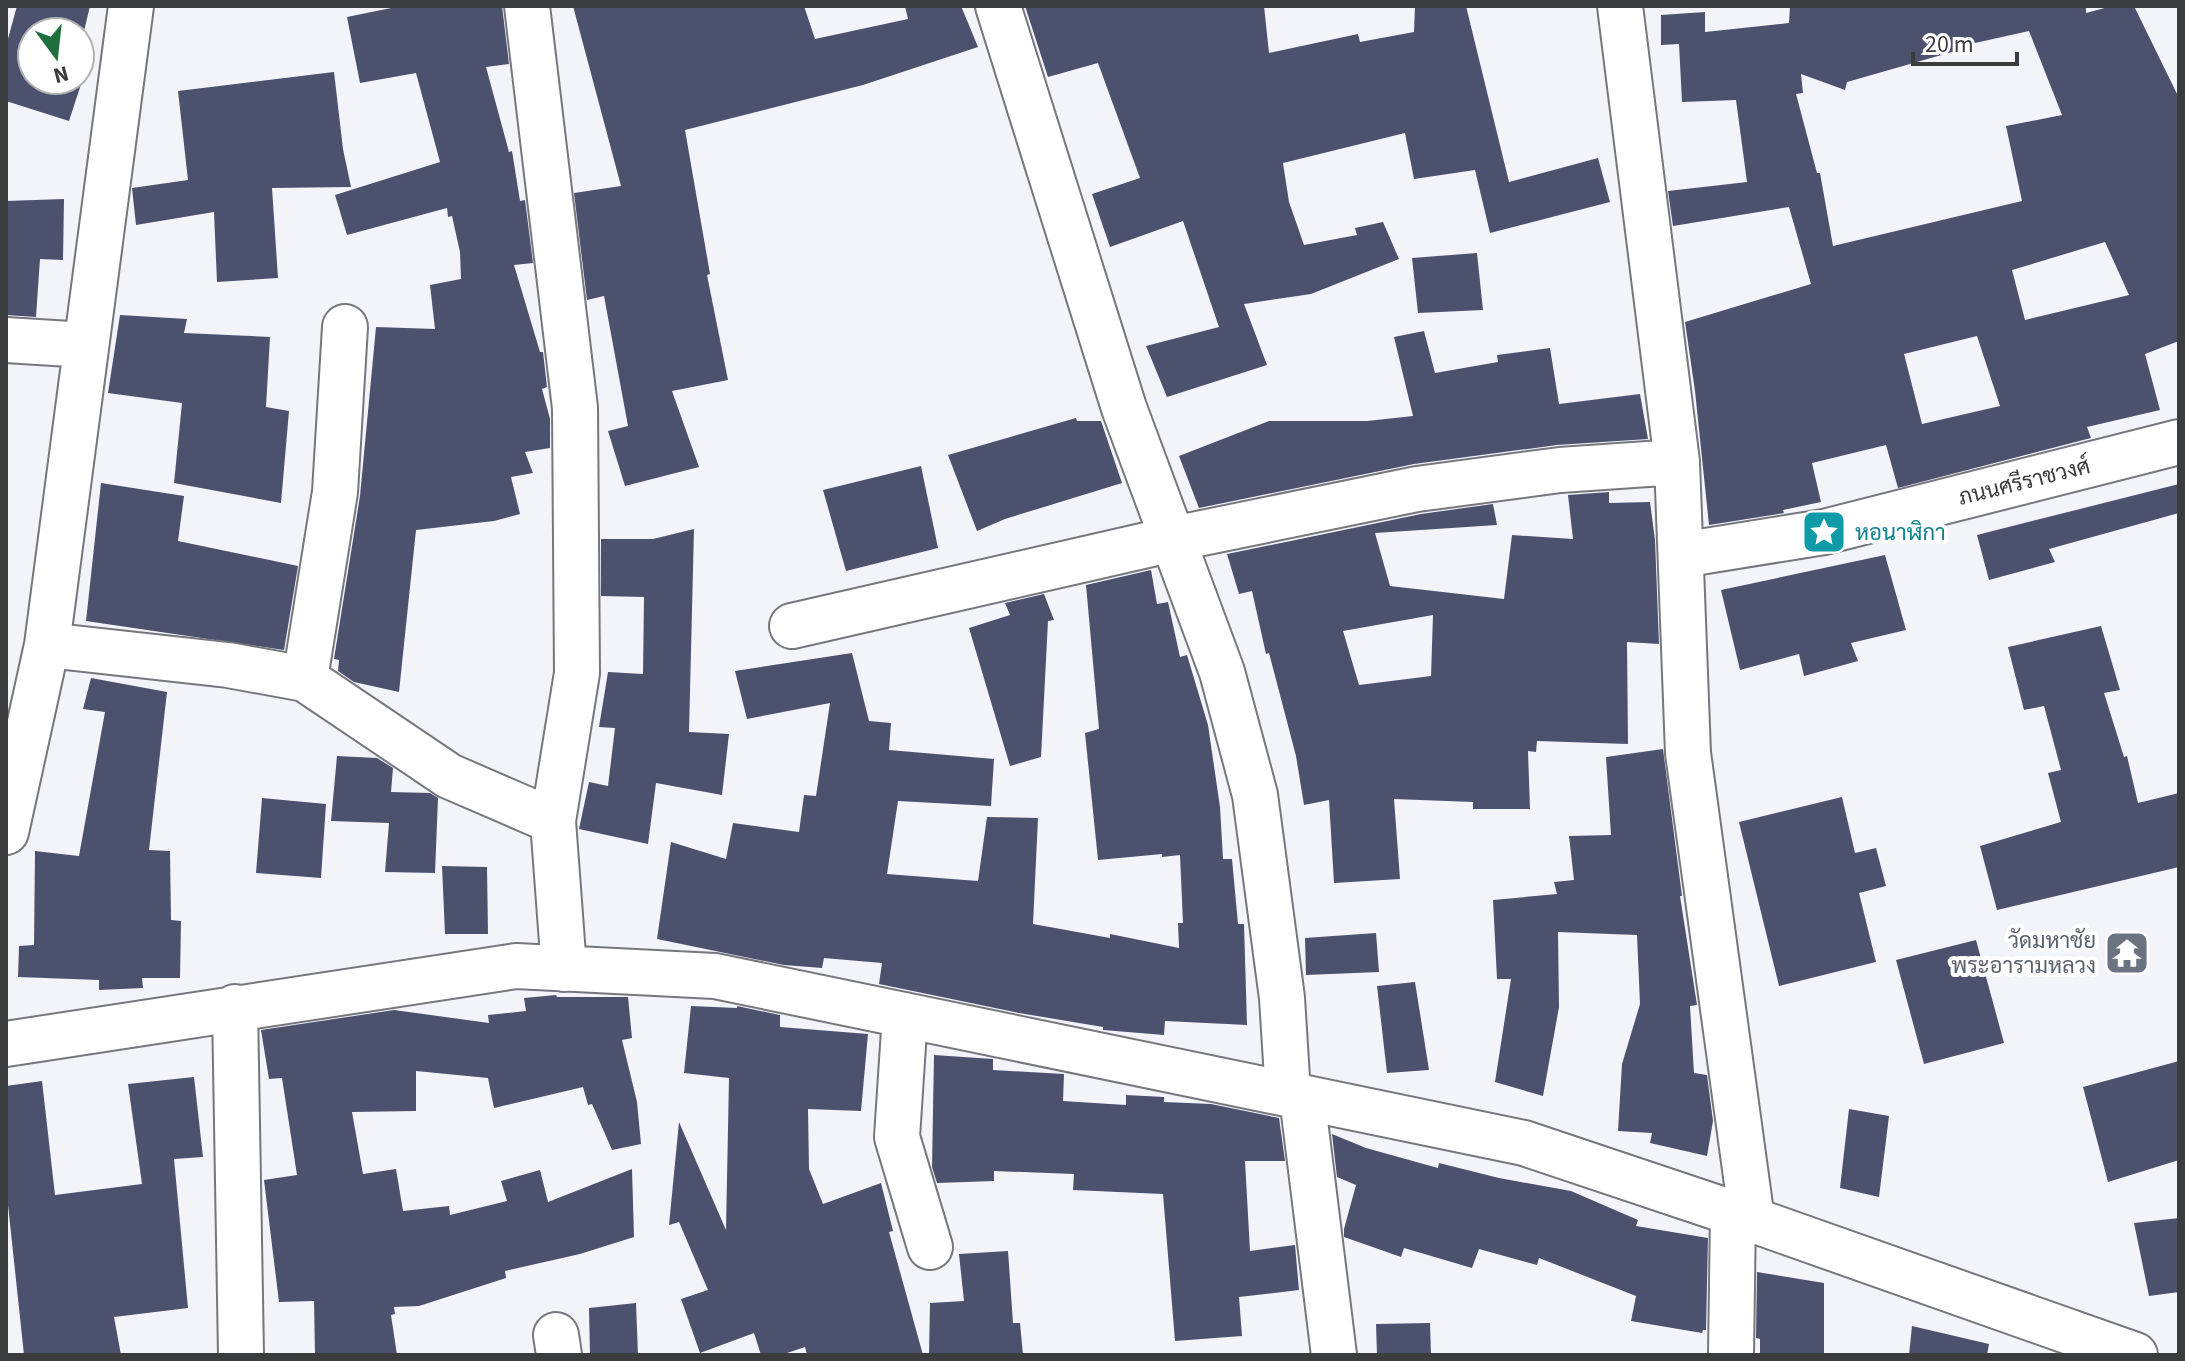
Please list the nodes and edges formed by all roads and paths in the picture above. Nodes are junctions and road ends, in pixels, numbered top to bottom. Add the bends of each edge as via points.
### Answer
1 (131, 6) edge
2 (527, 6) edge
3 (998, 6) edge
4 (1620, 6) edge
5 (345, 327) dead end
6 (6, 340) edge
7 (86, 345) junction
8 (2179, 442) edge
9 (1677, 462) junction
10 (1173, 539) junction
11 (1681, 555) junction
12 (792, 626) dead end
13 (47, 645) junction
14 (305, 679) junction
15 (553, 821) junction
16 (6, 832) edge
17 (564, 969) junction
18 (235, 1007) junction
19 (905, 1015) junction
20 (6, 1044) edge
21 (1295, 1095) junction
22 (1742, 1216) junction
23 (930, 1247) dead end
24 (241, 1355) edge
25 (1334, 1355) edge
26 (1731, 1355) edge
27 (2135, 1355) edge

1 - 7 street
2 - 15 street via 575,408 577,673
3 - 10 street via 1124,408
4 - 9 street
5 - 14 street via 335,492
6 - 7 street
7 - 13 street
8 - 11 street, ภนนศรีราชวงศ์ via 1824,532
9 - 10 street via 1560,470 1417,489
9 - 11 street
10 - 12 street
10 - 21 street via 1222,672 1255,795
11 - 22 street via 1688,753
13 - 14 street
13 - 16 street
14 - 15 street via 449,776
15 - 17 street
17 - 18 street via 516,966
17 - 19 street via 715,976
18 - 20 street
18 - 24 street
19 - 21 street
19 - 23 street via 897,1137
21 - 22 street via 1524,1143
21 - 25 street
22 - 26 street
22 - 27 street

